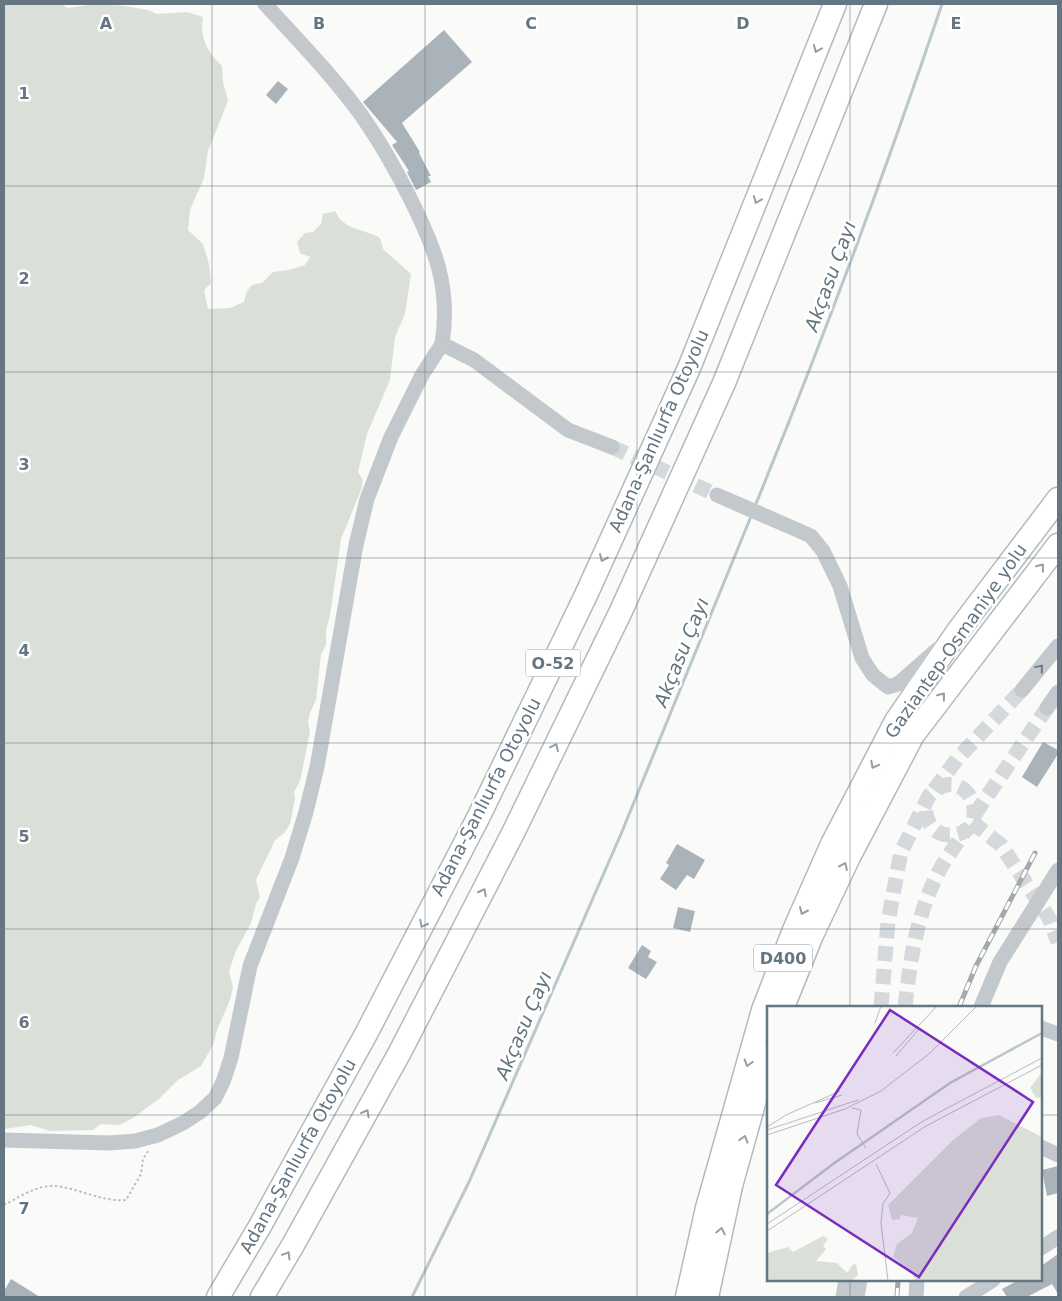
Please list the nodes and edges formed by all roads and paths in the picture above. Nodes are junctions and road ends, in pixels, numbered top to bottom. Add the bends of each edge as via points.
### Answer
1 (265, 4) edge
2 (835, 4) edge
3 (876, 4) edge
4 (442, 344) junction
5 (612, 447) tunnel mouth
6 (716, 495) tunnel mouth
7 (1058, 499) edge
8 (1058, 546) edge
9 (958, 631) junction
10 (1058, 646) edge
11 (1022, 690) tunnel mouth
12 (1058, 692) edge
13 (1048, 708) tunnel mouth
14 (1058, 870) edge
15 (783, 1006) edge
16 (981, 1006) edge
17 (1042, 1028) edge
18 (1058, 1034) edge
19 (767, 1057) edge
20 (158, 1135) junction
21 (4, 1140) edge
22 (1042, 1147) edge
23 (1058, 1155) edge
24 (4, 1205) edge
25 (1058, 1237) edge
26 (1042, 1247) edge
27 (846, 1281) edge
28 (860, 1281) edge
29 (917, 1281) edge
30 (991, 1281) edge
31 (698, 1290) edge
32 (218, 1297) edge
33 (262, 1297) edge
34 (843, 1297) edge
35 (857, 1297) edge
36 (916, 1297) edge
37 (966, 1297) edge

1 - 4 street via 362,117 406,190 425,227 439,267 445,304
2 -> 32 highway, Adana-Şanlıurfa Otoyolu / O-52 via 689,368 586,595 479,816 366,1034
33 -> 3 highway, O-52 via 404,1043 513,833 621,611 724,383
4 - 5 street via 474,360 568,430
4 - 20 street via 422,375 391,437 367,499 309,803 292,858 250,966 232,1058 214,1098 200,1112
6 - 9 street via 811,536 840,586 862,658 873,675 888,687 898,684
7 - 9 highway, Gaziantep-Osmaniye yolu / D400
15 -> 8 highway, Gaziantep-Osmaniye yolu / D400 via 840,874 913,735
9 -> 31 highway, Gaziantep-Osmaniye yolu / D400 via 896,721 832,844 763,1010 707,1208
11 -> 10 street
12 - 13 street
14 - 16 street via 1000,962
17 - 18 street
31 -> 19 highway, Gaziantep-Osmaniye yolu / D400
20 - 21 street via 135,1142 109,1143
20 - 24 path via 143,1159 141,1174 126,1200 86,1194 62,1186 44,1186
22 - 23 street
25 - 26 street
27 - 34 street
28 - 35 street
29 - 36 street
30 - 37 street

